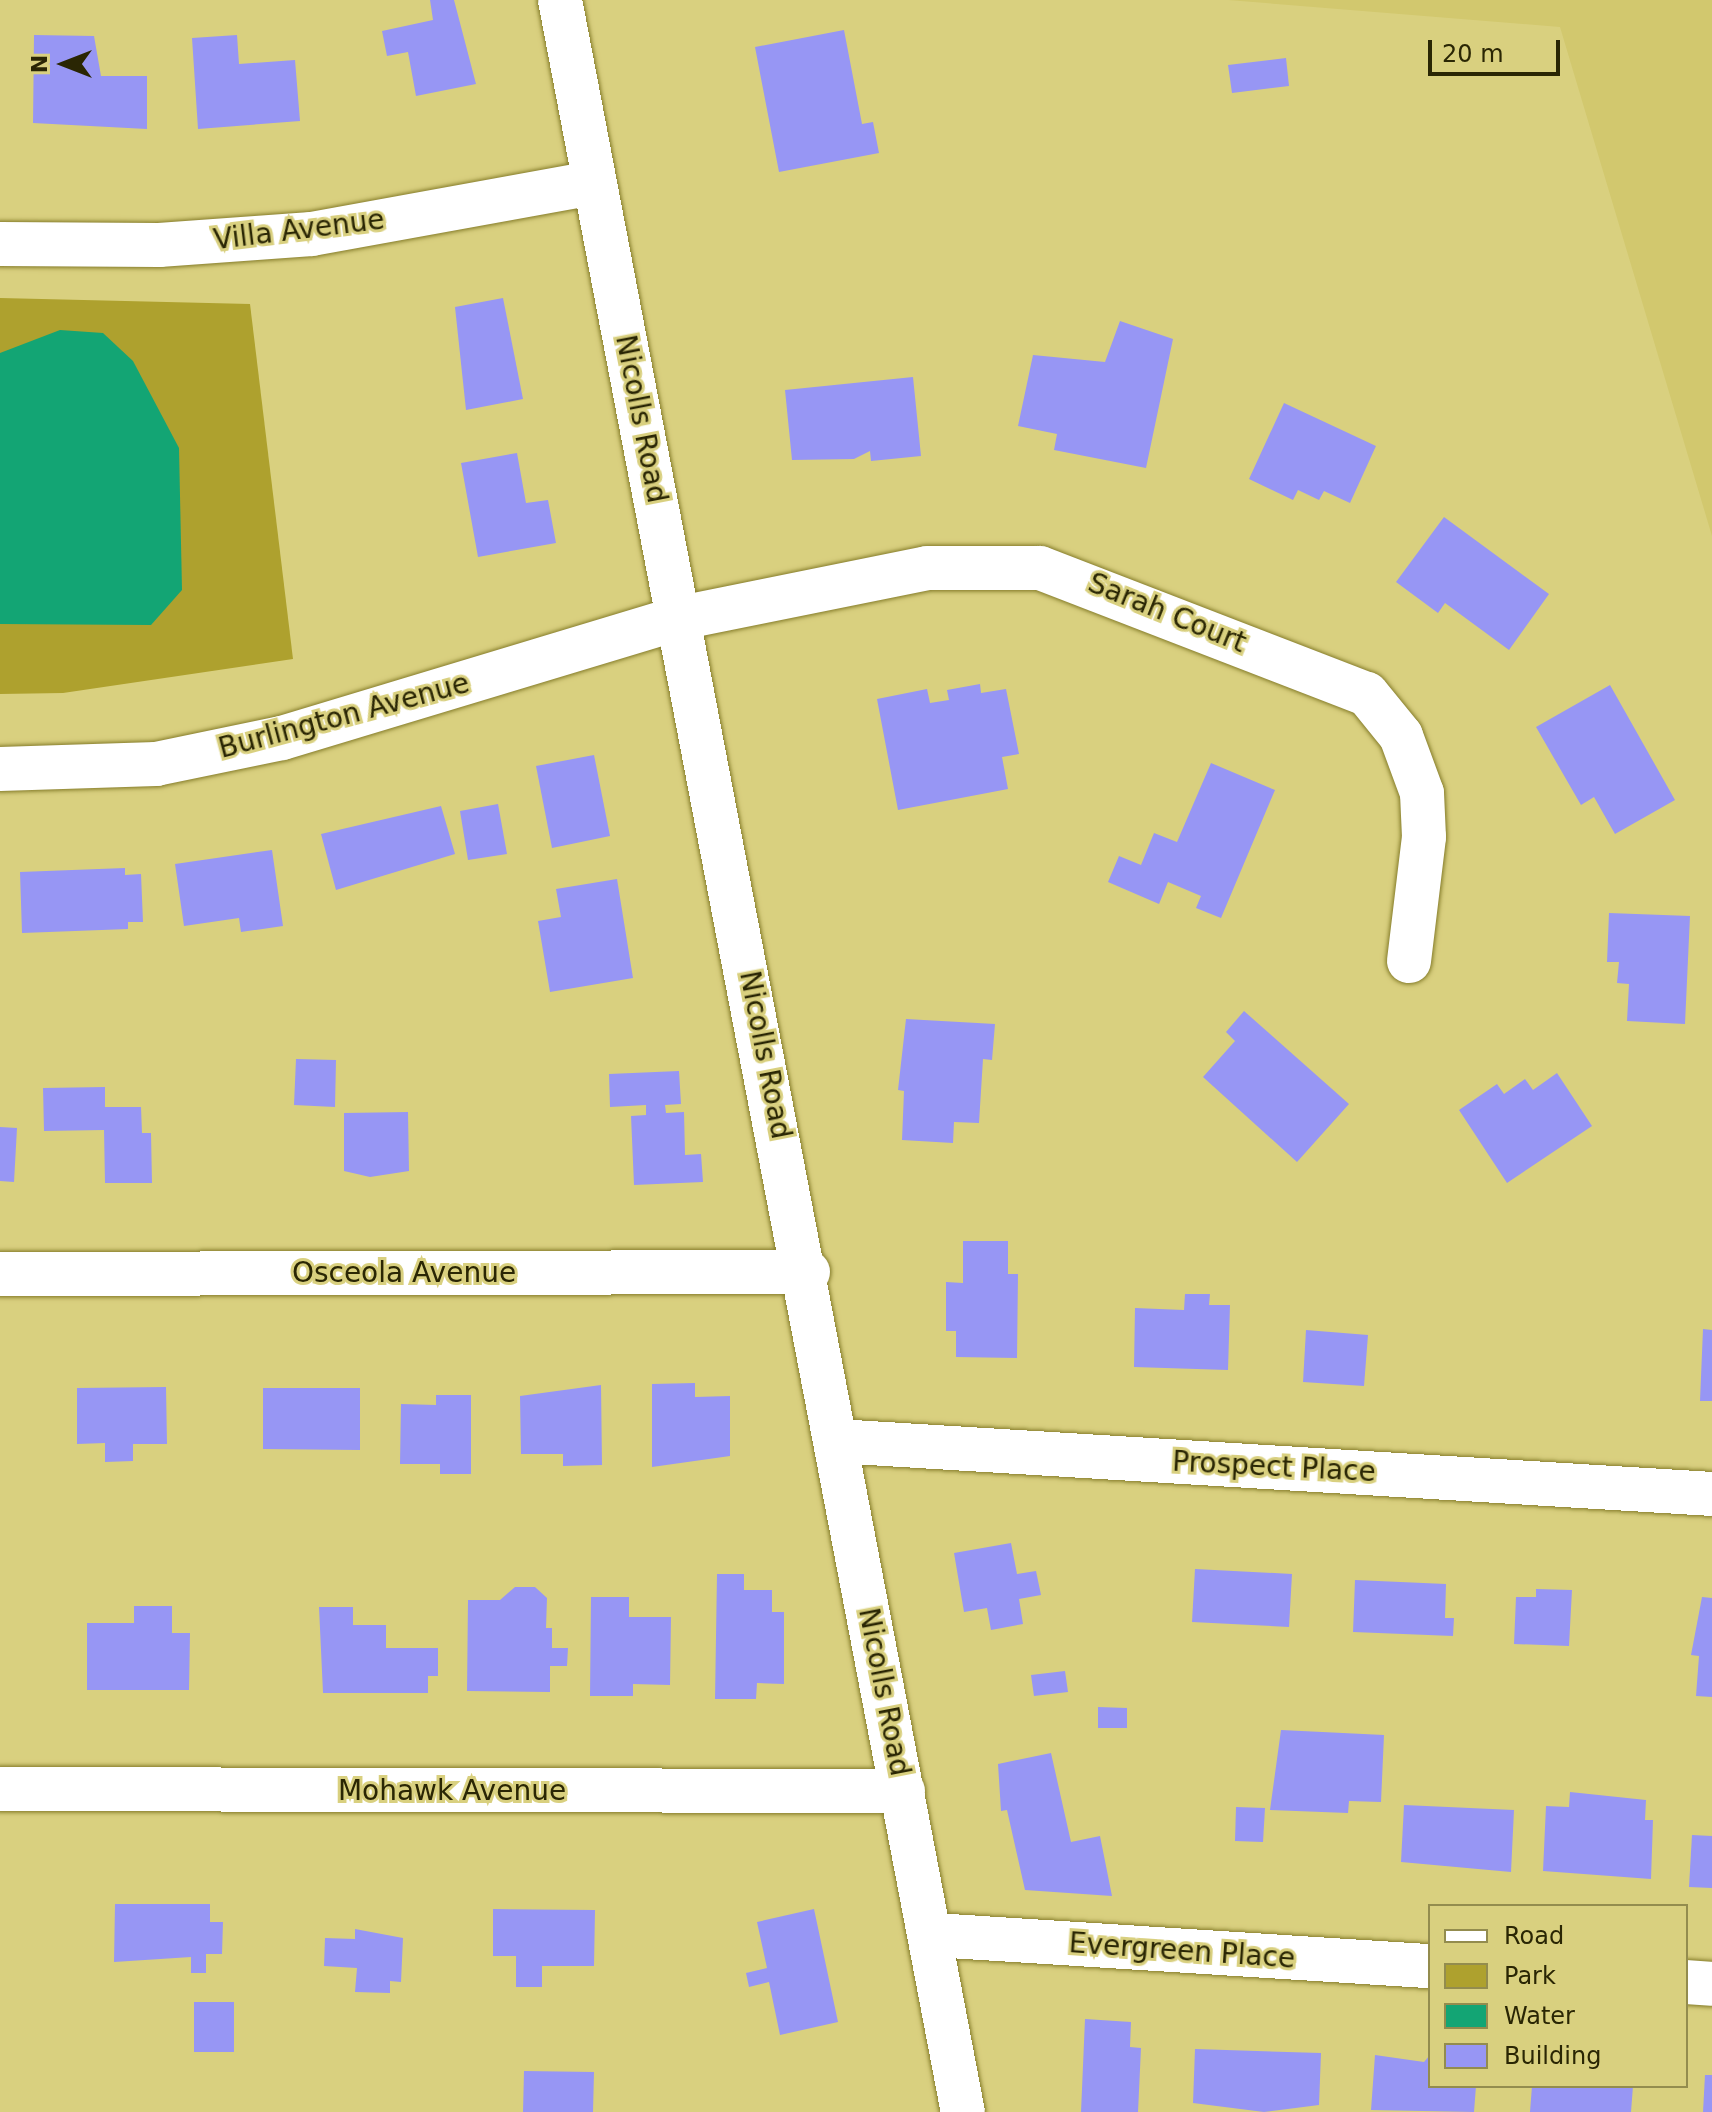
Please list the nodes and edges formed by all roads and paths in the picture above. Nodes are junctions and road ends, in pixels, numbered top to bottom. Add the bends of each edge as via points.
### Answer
1 (560, 0) edge
2 (594, 183) junction
3 (0, 244) edge
4 (680, 618) junction
5 (0, 769) edge
6 (1409, 961) dead end
7 (808, 1272) junction
8 (0, 1274) edge
9 (836, 1441) junction
10 (1712, 1494) edge
11 (0, 1789) edge
12 (903, 1791) junction
13 (934, 1935) junction
14 (1428, 1966) edge
15 (1688, 1982) edge
16 (1712, 1984) edge
17 (963, 2112) edge

1 - 2 street, Nicolls Road
2 - 3 street, Villa Avenue via 312,234 159,245
2 - 4 street, Nicolls Road
4 - 5 street, Burlington Avenue via 282,738 156,764
4 - 6 street, Sarah Court via 927,568 1040,568 1367,694 1401,736 1422,793 1424,837
4 - 7 street, Nicolls Road
7 - 8 street, Osceola Avenue
7 - 9 street, Nicolls Road
9 - 10 street, Prospect Place
9 - 12 street, Nicolls Road
11 - 12 street, Mohawk Avenue
12 - 13 street, Nicolls Road
13 - 14 street, Evergreen Place
13 - 17 street, Nicolls Road
15 - 16 street

